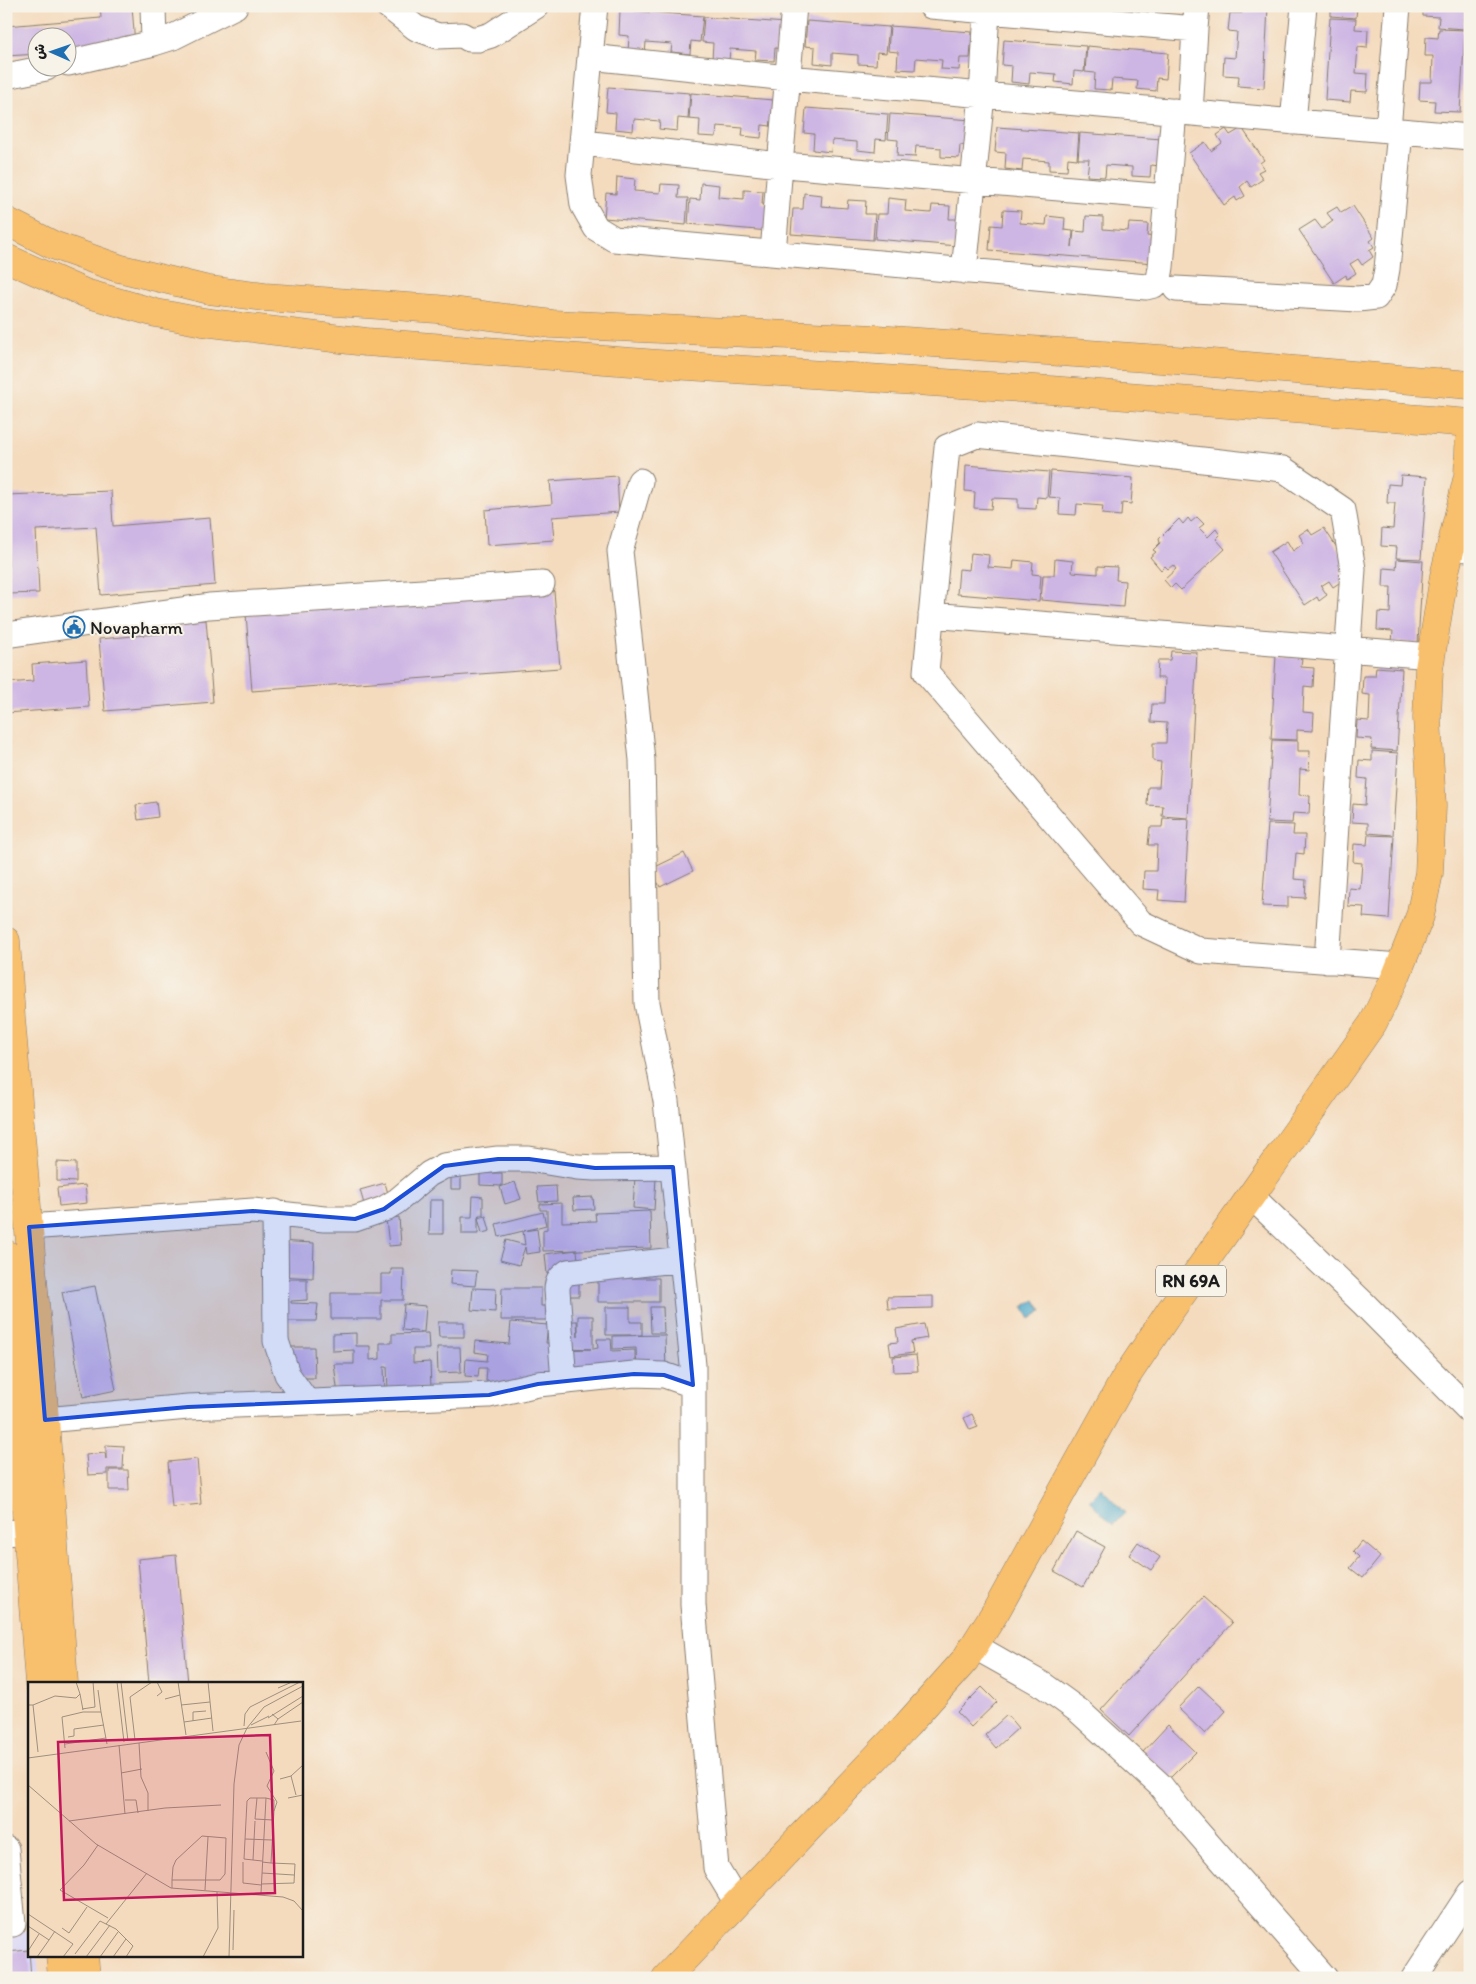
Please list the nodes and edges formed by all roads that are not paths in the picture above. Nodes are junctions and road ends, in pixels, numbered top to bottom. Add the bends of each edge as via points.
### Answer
1 (153, 6) edge
2 (235, 6) edge
3 (388, 6) edge
4 (536, 6) edge
5 (595, 6) edge
6 (794, 6) edge
7 (931, 6) edge
8 (1304, 6) edge
9 (1398, 6) edge
10 (988, 11) junction
11 (1196, 18) edge
12 (154, 43) junction
13 (590, 56) junction
14 (78, 61) edge
15 (28, 72) edge
16 (6, 76) edge
17 (787, 78) junction
18 (982, 95) junction
19 (1182, 112) junction
20 (1293, 122) junction
21 (1394, 130) junction
22 (1470, 137) edge
23 (583, 143) junction
24 (788, 166) junction
25 (974, 181) junction
26 (1167, 197) junction
27 (6, 220) edge
28 (773, 253) junction
29 (6, 258) edge
30 (964, 270) junction
31 (1176, 289) dead end
32 (1470, 385) edge
33 (1470, 423) edge
34 (1470, 427) edge
35 (640, 481) dead end
36 (1460, 549) edge
37 (542, 584) dead end
38 (931, 614) junction
39 (6, 634) edge
40 (1348, 649) junction
41 (1431, 656) junction
42 (6, 941) edge
43 (1327, 961) junction
44 (1400, 966) junction
45 (674, 1167) junction
46 (1251, 1196) junction
47 (275, 1212) junction
48 (29, 1227) junction
49 (682, 1259) junction
50 (7, 1262) edge
51 (10, 1330) edge
52 (11, 1371) edge
53 (564, 1381) junction
54 (693, 1385) junction
55 (306, 1402) junction
56 (1470, 1411) edge
57 (45, 1420) junction
58 (17, 1532) edge
59 (974, 1646) junction
60 (39, 1682) edge
61 (64, 1682) edge
62 (6, 1849) edge
63 (1470, 1893) edge
64 (737, 1903) junction
65 (16, 1923) edge
66 (60, 1956) edge
67 (84, 1956) edge
68 (62, 1978) edge
69 (86, 1978) edge
70 (666, 1978) edge
71 (1325, 1978) edge
72 (1414, 1978) edge

1 - 12 street
2 - 12 street
3 - 4 street via 416,28 438,36 462,35 478,40
5 - 13 street
6 - 17 street
7 - 10 street
8 - 20 street
9 - 21 street
10 - 11 street
10 - 18 street
11 - 19 street
12 - 14 street
13 - 17 street
13 - 23 street
15 - 16 street
17 - 18 street
17 - 24 street
18 - 19 street
18 - 25 street
19 - 20 street
19 - 26 street
20 - 21 street
21 - 22 street
21 - 31 street via 1387,269 1384,285 1376,297 1358,299
23 - 24 street
23 - 28 street via 579,175 583,205 596,228 614,239
24 - 25 street
24 - 28 street
25 - 26 street
25 - 30 street
26 - 30 street via 1161,267 1154,286
27 - 32 main road via 77,256 209,290 264,297 437,308 552,324 886,340
28 - 30 street
29 - 33 main road via 85,293 156,313 366,342
34 - 36 main road, RN 69A
35 - 45 street via 620,551 642,760 648,1003
36 - 41 main road, RN 69A via 1444,576
37 - 39 street via 209,606
38 - 40 street
38 - 40 street via 947,447 977,435 1283,469 1343,510 1353,569
38 - 43 street via 926,672 1141,923 1201,951
40 - 41 street
40 - 43 street
41 - 44 main road, RN 69A via 1427,718 1432,806 1429,873 1420,916
42 - 48 main road
43 - 44 street
44 - 46 main road, RN 69A via 1373,1023
45 - 47 street via 595,1168 529,1159 498,1159 444,1166 384,1209 355,1219 324,1219
45 - 49 street
46 - 56 street
46 - 59 main road, RN 69A via 1124,1380
47 - 48 street
47 - 55 street via 276,1342 286,1374
48 - 57 main road
49 - 53 street via 563,1275 556,1290
49 - 54 street
50 - 51 main road
51 - 52 main road
52 - 58 main road
53 - 54 street via 649,1374 664,1375
53 - 55 street via 489,1395
54 - 64 street via 693,1605 716,1868
55 - 57 street
57 - 61 main road
58 - 60 main road
59 - 64 main road, RN 69A via 907,1725
59 - 71 street via 1043,1685 1079,1711 1160,1784 1187,1820
62 - 65 street
63 - 72 street
64 - 70 main road, RN 69A
66 - 68 main road
67 - 69 main road

